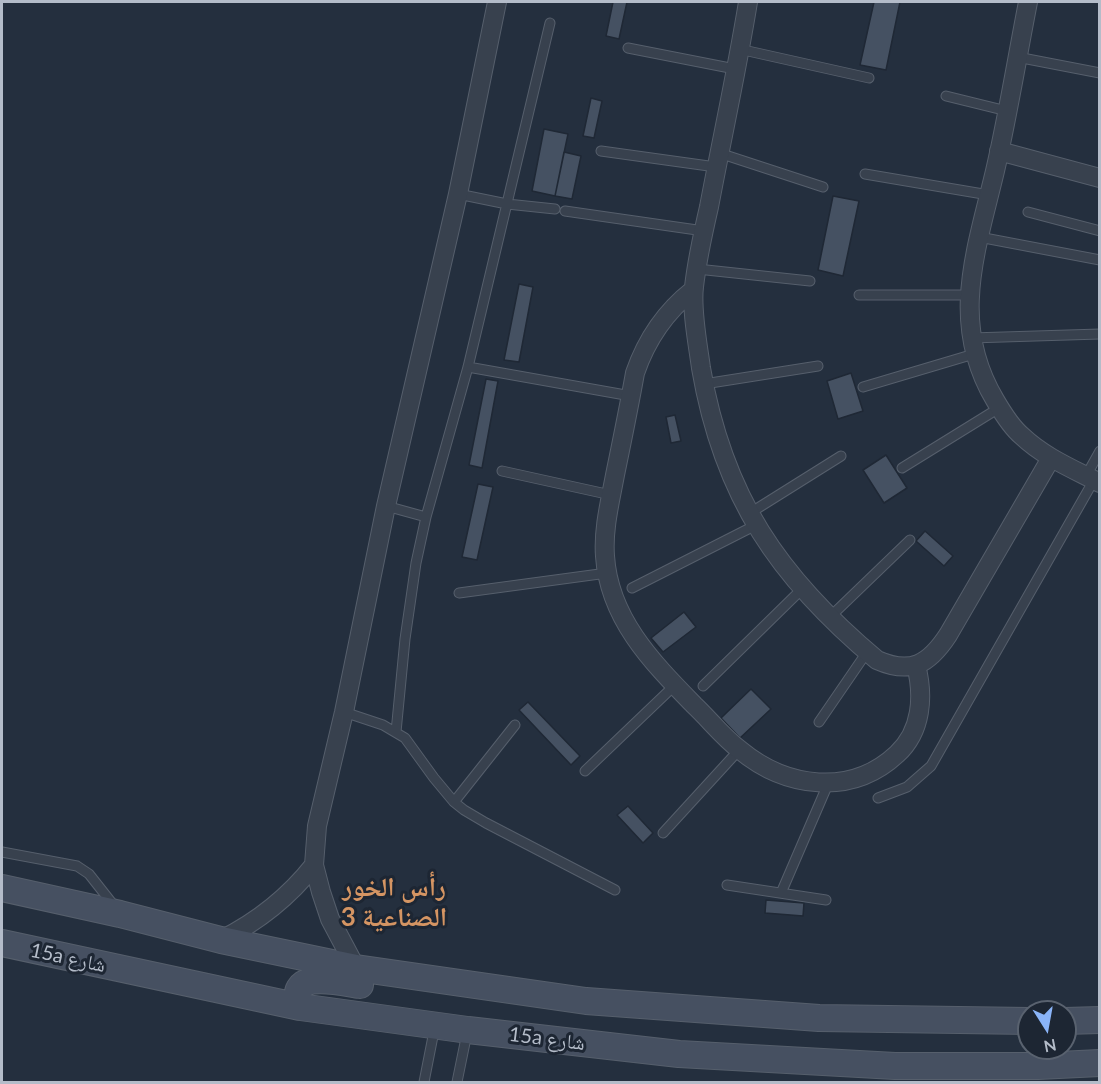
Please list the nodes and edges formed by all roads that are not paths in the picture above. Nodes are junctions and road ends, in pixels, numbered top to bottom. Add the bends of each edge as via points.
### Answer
1 (497, 2) edge
2 (748, 2) edge
3 (1028, 2) edge
4 (550, 23) dead end
5 (628, 48) dead end
6 (739, 50) junction
7 (1017, 57) junction
8 (735, 69) junction
9 (1100, 73) edge
10 (869, 78) dead end
11 (946, 96) dead end
12 (1007, 111) junction
13 (999, 150) junction
14 (601, 151) dead end
15 (717, 160) junction
16 (865, 174) dead end
17 (1100, 178) edge
18 (823, 187) dead end
19 (458, 194) junction
20 (989, 195) junction
21 (507, 204) junction
22 (1028, 212) dead end
23 (704, 231) junction
24 (1100, 231) edge
25 (980, 237) junction
26 (1100, 260) edge
27 (697, 269) junction
28 (810, 281) dead end
29 (693, 290) junction
30 (860, 295) dead end
31 (970, 295) junction
32 (1100, 334) edge
33 (972, 346) junction
34 (818, 366) dead end
35 (468, 367) junction
36 (704, 384) junction
37 (863, 387) dead end
38 (631, 396) junction
39 (999, 408) junction
40 (1100, 451) edge
41 (841, 456) dead end
42 (1051, 458) junction
43 (902, 468) dead end
44 (502, 471) dead end
45 (1093, 479) edge
46 (611, 495) junction
47 (386, 506) junction
48 (426, 517) junction
49 (753, 519) junction
50 (909, 540) dead end
51 (607, 573) junction
52 (632, 588) dead end
53 (802, 589) junction
54 (459, 593) dead end
55 (830, 617) junction
56 (867, 652) junction
57 (916, 665) junction
58 (675, 685) junction
59 (703, 686) dead end
60 (345, 712) junction
61 (819, 722) dead end
62 (515, 725) dead end
63 (396, 732) junction
64 (740, 750) junction
65 (585, 771) dead end
66 (828, 784) junction
67 (878, 798) dead end
68 (454, 802) junction
69 (663, 833) dead end
70 (2, 852) edge
71 (314, 864) junction
72 (727, 885) dead end
73 (2, 888) edge
74 (615, 890) dead end
75 (781, 893) junction
76 (826, 900) dead end
77 (120, 914) junction
78 (221, 940) junction
79 (2, 943) edge
80 (357, 968) junction
81 (586, 1001) junction
82 (300, 1007) junction
83 (1100, 1020) edge
84 (1017, 1021) edge
85 (1077, 1021) edge
86 (436, 1025) junction
87 (468, 1030) junction
88 (1100, 1049) edge
89 (1100, 1063) edge
90 (1038, 1066) junction
91 (424, 1083) edge
92 (457, 1083) edge
93 (1084, 1083) edge

1 - 19 street
2 - 6 street
3 - 7 street
4 - 21 lane
5 - 8 lane
6 - 8 street
6 - 10 lane
7 - 9 lane
7 - 12 street
8 - 15 street
11 - 12 lane
12 - 13 street
13 - 17 street
13 - 20 street
14 - 15 lane
15 - 18 lane
15 - 23 street
16 - 20 lane
19 - 21 lane
19 - 47 street
20 - 25 street
21 - 23 lane
21 - 35 lane
22 - 24 lane
23 - 27 street
25 - 26 lane
25 - 31 street
27 - 28 lane
27 - 29 street
29 - 36 street
29 - 38 street via 677,303 650,337 635,373
30 - 31 lane
31 - 33 street
32 - 33 lane
33 - 37 lane
33 - 39 street via 984,382
34 - 36 lane
35 - 38 lane
35 - 48 lane
36 - 49 street via 720,451
38 - 46 street
39 - 42 street via 1020,435
39 - 43 lane
40 - 45 lane
41 - 49 lane
42 - 45 street
42 - 57 street via 948,635 929,658
44 - 46 lane
45 - 67 lane via 936,760 907,787
46 - 51 street via 606,525
47 - 48 lane
47 - 60 street
48 - 63 lane via 405,639
49 - 52 lane
49 - 53 street
50 - 55 lane
51 - 54 lane
51 - 58 street via 635,640
53 - 55 street
53 - 59 lane
55 - 56 street
56 - 57 street via 890,666
56 - 61 lane
57 - 66 street via 921,700 918,718 902,750 868,775
58 - 64 street
58 - 65 lane
60 - 63 lane
60 - 71 street via 317,826
62 - 68 lane
63 - 68 lane via 405,738
64 - 66 street via 781,773
64 - 69 lane
66 - 75 lane
68 - 74 lane via 486,823
70 - 77 lane via 77,866 89,874
71 - 78 street via 282,901
71 - 80 street via 330,919
72 - 75 lane
73 - 77 main road
75 - 76 lane
77 - 78 main road
78 - 80 main road
79 - 82 main road, 15a شارع
80 - 81 main road
81 - 82 main road via 540,1006 312,980 300,987
81 - 84 main road via 819,1018
82 - 86 main road, 15a شارع
83 - 85 main road
86 - 87 main road, 15a شارع
86 - 91 lane
87 - 90 main road, 15a شارع via 691,1055 895,1066
87 - 92 lane
88 - 90 main road via 1071,1053
89 - 90 main road, 15a شارع
90 - 93 main road

